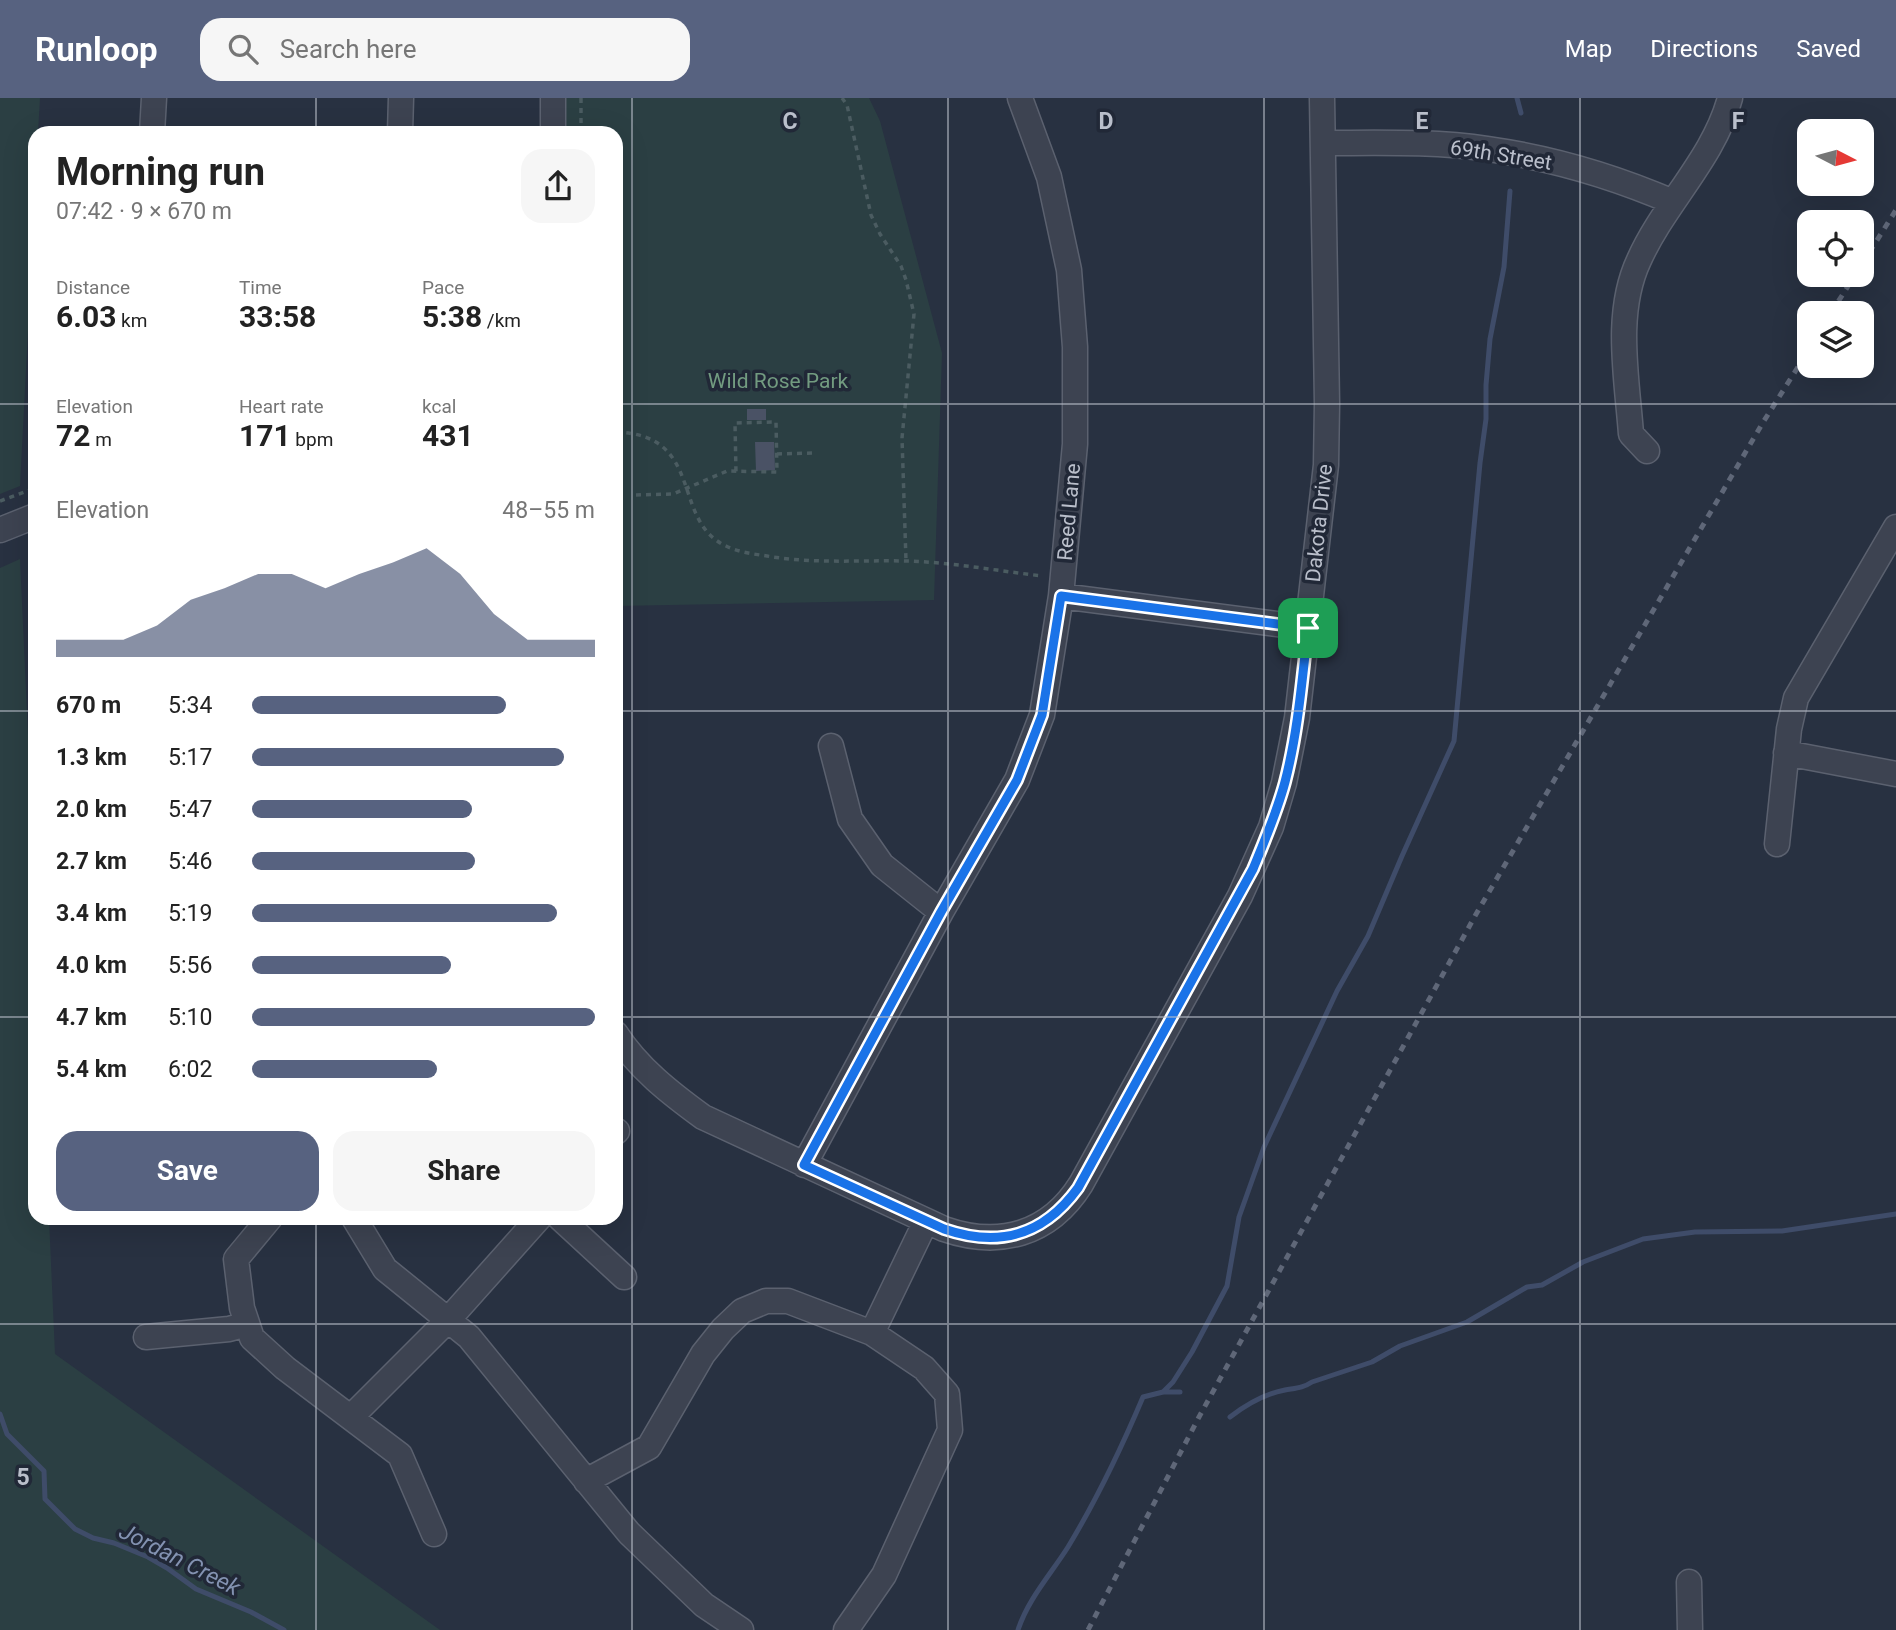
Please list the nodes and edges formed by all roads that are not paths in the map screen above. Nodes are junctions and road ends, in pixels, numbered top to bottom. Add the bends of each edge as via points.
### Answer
1 (155, 98) edge
2 (401, 98) edge
3 (553, 98) edge
4 (1020, 98) edge
5 (1322, 98) edge
6 (1730, 98) edge
7 (153, 126) edge
8 (400, 126) edge
9 (554, 126) edge
10 (1323, 143) junction
11 (1673, 202) junction
12 (1647, 451) dead end
13 (28, 519) edge
14 (1896, 527) edge
15 (0, 530) edge
16 (1055, 586) junction
17 (1308, 628) junction
18 (831, 746) dead end
19 (1786, 753) junction
20 (1896, 774) edge
21 (1777, 844) dead end
22 (941, 912) junction
23 (623, 1043) edge
24 (804, 1165) junction
25 (926, 1221) junction
26 (264, 1225) edge
27 (358, 1225) edge
28 (533, 1225) edge
29 (568, 1225) edge
30 (624, 1277) dead end
31 (448, 1320) junction
32 (247, 1324) junction
33 (872, 1332) junction
34 (146, 1337) dead end
35 (351, 1417) junction
36 (586, 1481) junction
37 (433, 1534) dead end
38 (1689, 1583) dead end
39 (741, 1630) edge
40 (846, 1630) edge
41 (1690, 1630) edge

1 - 7 street
2 - 8 street
3 - 9 street
4 - 16 street, Reed Lane via 1049,177 1069,270 1075,347 1075,444
5 - 10 street, Dakota Drive
6 - 11 street via 1715,134
10 - 11 street, 69th Street via 1488,149 1608,178
10 - 17 street, Dakota Drive via 1328,404
11 - 12 street via 1638,262 1625,311 1631,434
13 - 15 street
14 - 19 street via 1801,689
16 - 17 street
16 - 22 street, Reed Lane via 1042,715 1017,780
17 - 25 street, Dakota Drive via 1294,739 1271,827 1253,869 1078,1188 1049,1219 1011,1236 964,1236
18 - 22 street via 850,819 882,865
19 - 20 street
19 - 21 street
22 - 24 street, Reed Lane
23 - 24 street via 671,1094 703,1117
24 - 25 street
25 - 33 street
26 - 32 street via 236,1259
27 - 31 street via 385,1269
28 - 31 street
29 - 30 street
31 - 35 street
31 - 36 street via 469,1336
32 - 34 street
32 - 35 street via 252,1338 285,1368
33 - 36 street via 788,1301 766,1301 742,1311 703,1354 649,1447
33 - 40 street via 924,1368 947,1394 950,1430 884,1575
35 - 37 street via 401,1455
36 - 39 street via 629,1533 704,1605
38 - 41 street

